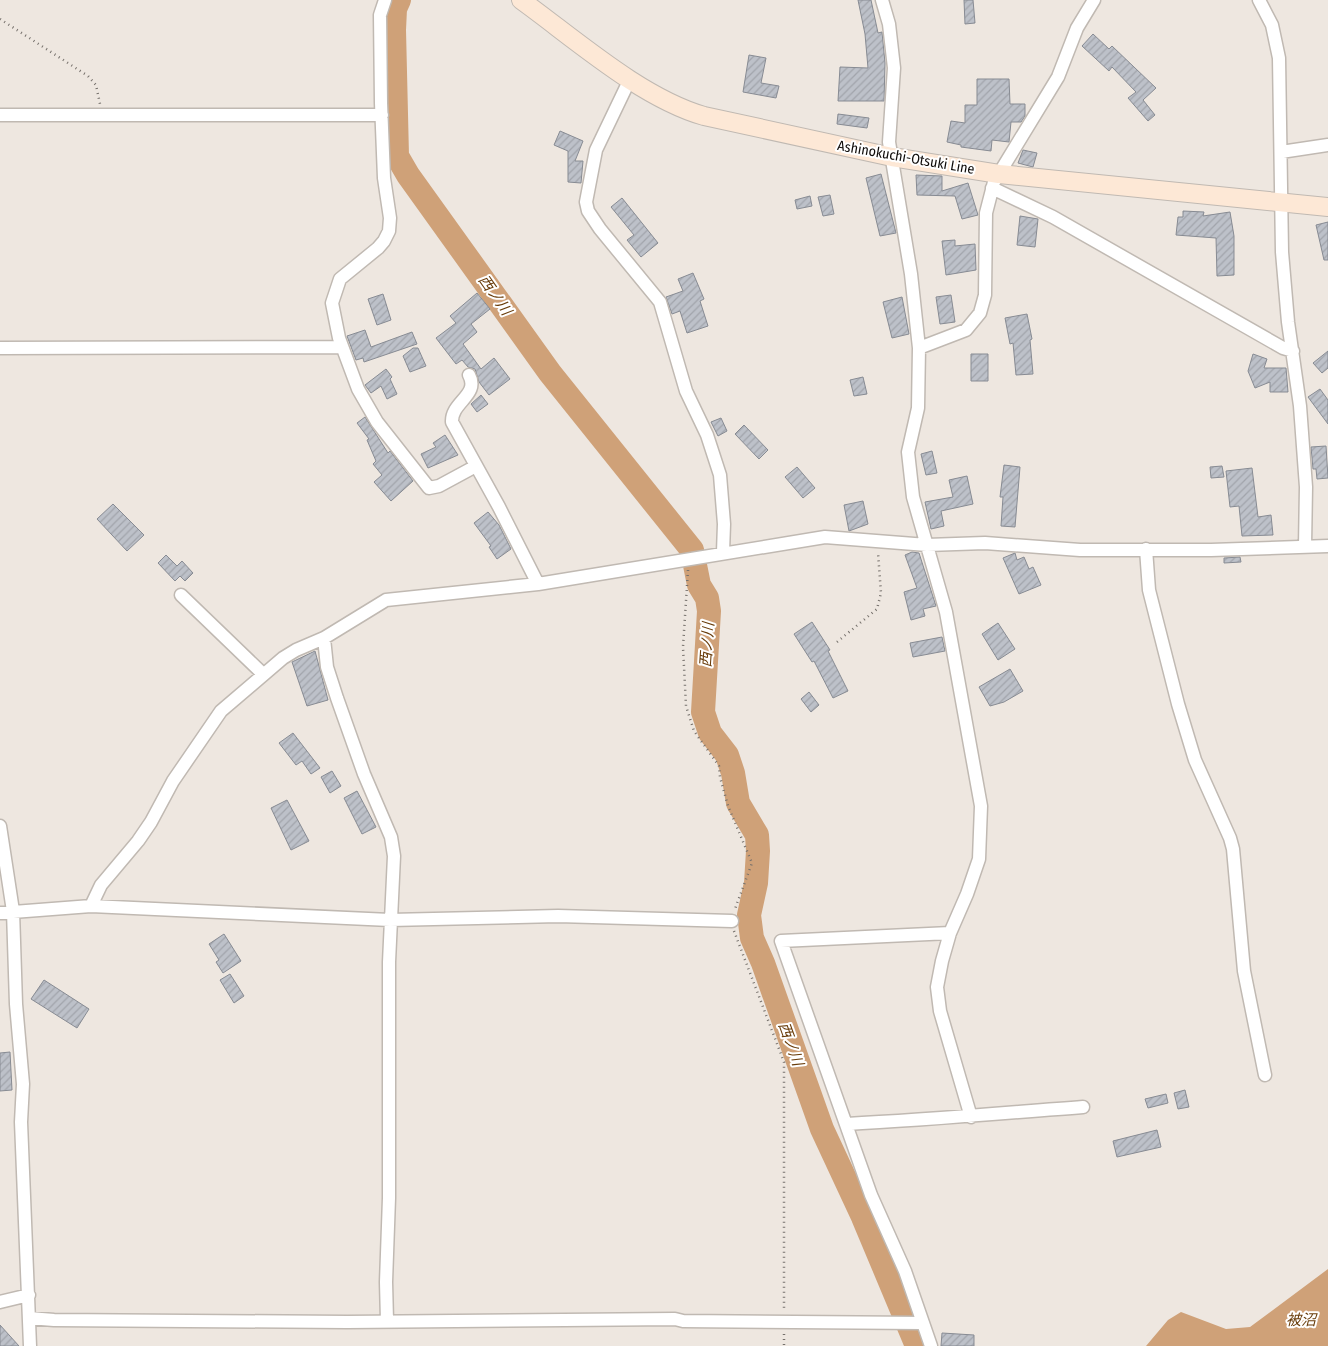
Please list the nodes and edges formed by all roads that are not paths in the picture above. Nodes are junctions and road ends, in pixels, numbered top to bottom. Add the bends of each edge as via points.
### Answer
1 (385, 0) edge
2 (521, 0) edge
3 (882, 0) edge
4 (1094, 0) edge
5 (1259, 0) edge
6 (630, 79) junction
7 (0, 115) edge
8 (382, 115) junction
9 (1328, 144) edge
10 (1281, 152) junction
11 (892, 157) junction
12 (996, 181) junction
13 (1281, 201) junction
14 (1328, 207) edge
15 (342, 347) junction
16 (0, 348) edge
17 (919, 348) junction
18 (1293, 350) junction
19 (469, 374) dead end
20 (476, 466) junction
21 (927, 545) junction
22 (1305, 546) junction
23 (1328, 546) edge
24 (1146, 549) junction
25 (723, 552) junction
26 (538, 584) junction
27 (180, 595) dead end
28 (324, 638) junction
29 (263, 674) junction
30 (0, 826) edge
31 (91, 906) junction
32 (6, 912) edge
33 (390, 920) junction
34 (732, 921) road end
35 (950, 934) junction
36 (1265, 1075) dead end
37 (1083, 1107) dead end
38 (971, 1117) junction
39 (847, 1124) junction
40 (29, 1295) junction
41 (0, 1302) edge
42 (29, 1318) junction
43 (387, 1321) junction
44 (922, 1323) junction
45 (30, 1346) edge
46 (931, 1346) edge

1 - 8 street via 380,15
2 - 6 main road, Ashinokuchi-Otsuki Line
3 - 11 street via 893,48 894,86 889,142
4 - 12 street via 1077,28 1058,77
5 - 10 street via 1272,25 1279,58
6 - 11 main road, Ashinokuchi-Otsuki Line via 685,111
6 - 25 street via 596,150 586,202 600,229 660,302 686,391 707,435 720,475
7 - 8 street
8 - 15 street via 389,231 384,241 340,279 333,292 333,320
9 - 10 street
10 - 13 street
11 - 12 main road, Ashinokuchi-Otsuki Line
11 - 17 street
12 - 13 main road, Ashinokuchi-Otsuki Line
12 - 17 street via 986,213 984,295 980,313 966,330
12 - 18 street via 1046,213 1283,348
13 - 14 main road, Ashinokuchi-Otsuki Line
13 - 18 street via 1287,313
15 - 16 street
15 - 20 street via 366,405 429,488
17 - 21 street via 918,408 908,452 913,497
18 - 22 street via 1306,486
19 - 20 street via 472,389 452,416 454,427
20 - 26 street
21 - 24 street via 985,543 1049,549
21 - 25 street via 825,537
21 - 35 street via 953,647 982,806 979,859
22 - 23 street
22 - 24 street
24 - 36 street via 1149,590 1178,704 1195,760 1233,849 1244,971
25 - 26 street
26 - 28 street via 386,600
27 - 29 street
28 - 29 street via 296,650
28 - 33 street via 327,667 347,730 391,837 394,856
29 - 31 street via 221,711 173,782 151,822 102,885
30 - 32 street
31 - 32 street
31 - 33 street
32 - 40 street via 23,1084 21,1122
33 - 34 street via 558,916
33 - 43 street
35 - 38 street via 939,976 938,999
35 - 39 street via 781,941
37 - 38 street
38 - 39 street
39 - 44 street via 871,1195 906,1271
40 - 41 street
40 - 42 street
42 - 43 street
42 - 45 street
43 - 44 street via 675,1319 784,1324
44 - 46 street

